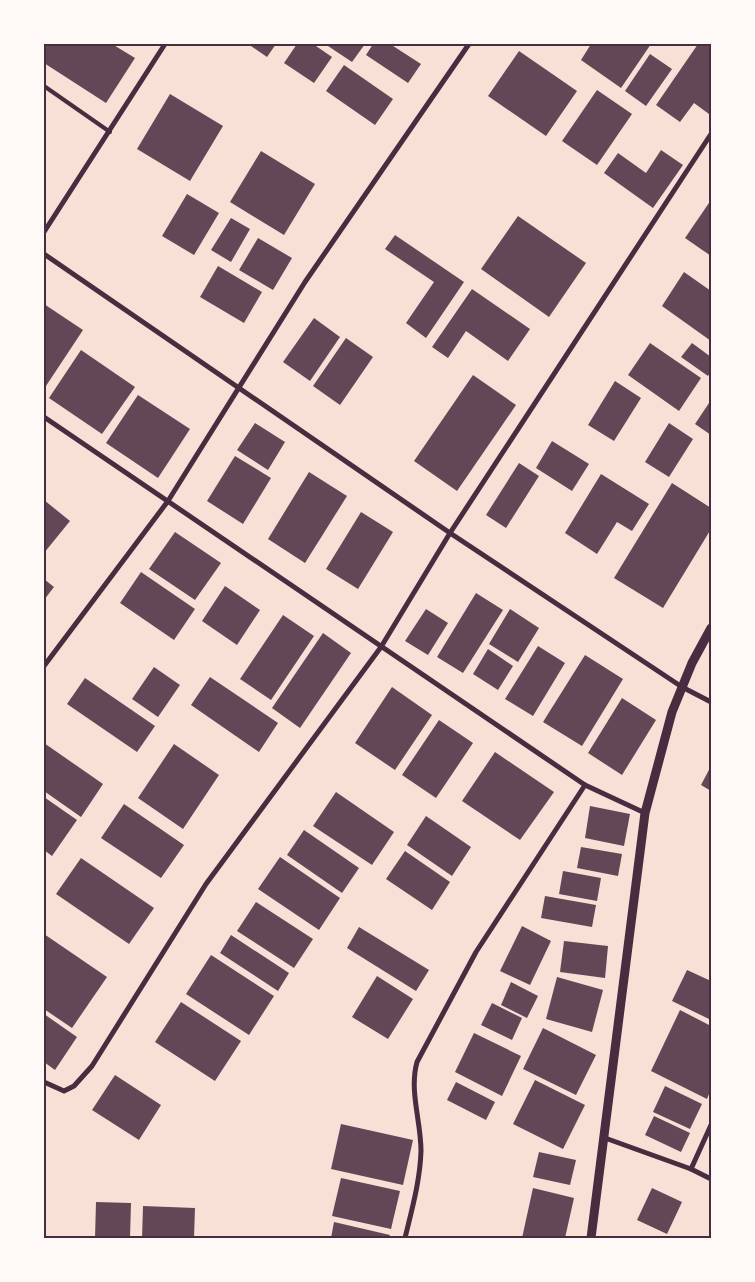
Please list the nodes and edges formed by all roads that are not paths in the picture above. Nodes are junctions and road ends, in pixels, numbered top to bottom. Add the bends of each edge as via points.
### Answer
1 (165, 44) edge
2 (470, 44) edge
3 (44, 86) edge
4 (110, 132) junction
5 (711, 134) edge
6 (44, 232) edge
7 (44, 254) edge
8 (238, 387) junction
9 (44, 417) edge
10 (168, 501) junction
11 (450, 532) junction
12 (711, 628) edge
13 (381, 648) junction
14 (44, 666) edge
15 (682, 687) junction
16 (711, 702) edge
17 (585, 785) junction
18 (645, 813) junction
19 (44, 1082) edge
20 (711, 1125) edge
21 (605, 1138) junction
22 (692, 1169) junction
23 (711, 1179) edge
24 (405, 1238) edge
25 (591, 1238) edge

1 - 4 street
2 - 8 street via 304,282
3 - 4 lane
4 - 6 street
5 - 11 street
7 - 8 street
8 - 10 street
8 - 11 street
9 - 10 street
10 - 13 street
10 - 14 street
11 - 13 street
11 - 15 street
12 - 15 street
13 - 17 street
13 - 19 street via 206,884 92,1066 74,1086 64,1091
15 - 16 street
15 - 18 street via 672,712
17 - 18 street
17 - 24 street via 476,952 417,1062 414,1083 421,1150
18 - 21 street
20 - 22 street
21 - 22 street
21 - 25 street
22 - 23 street

